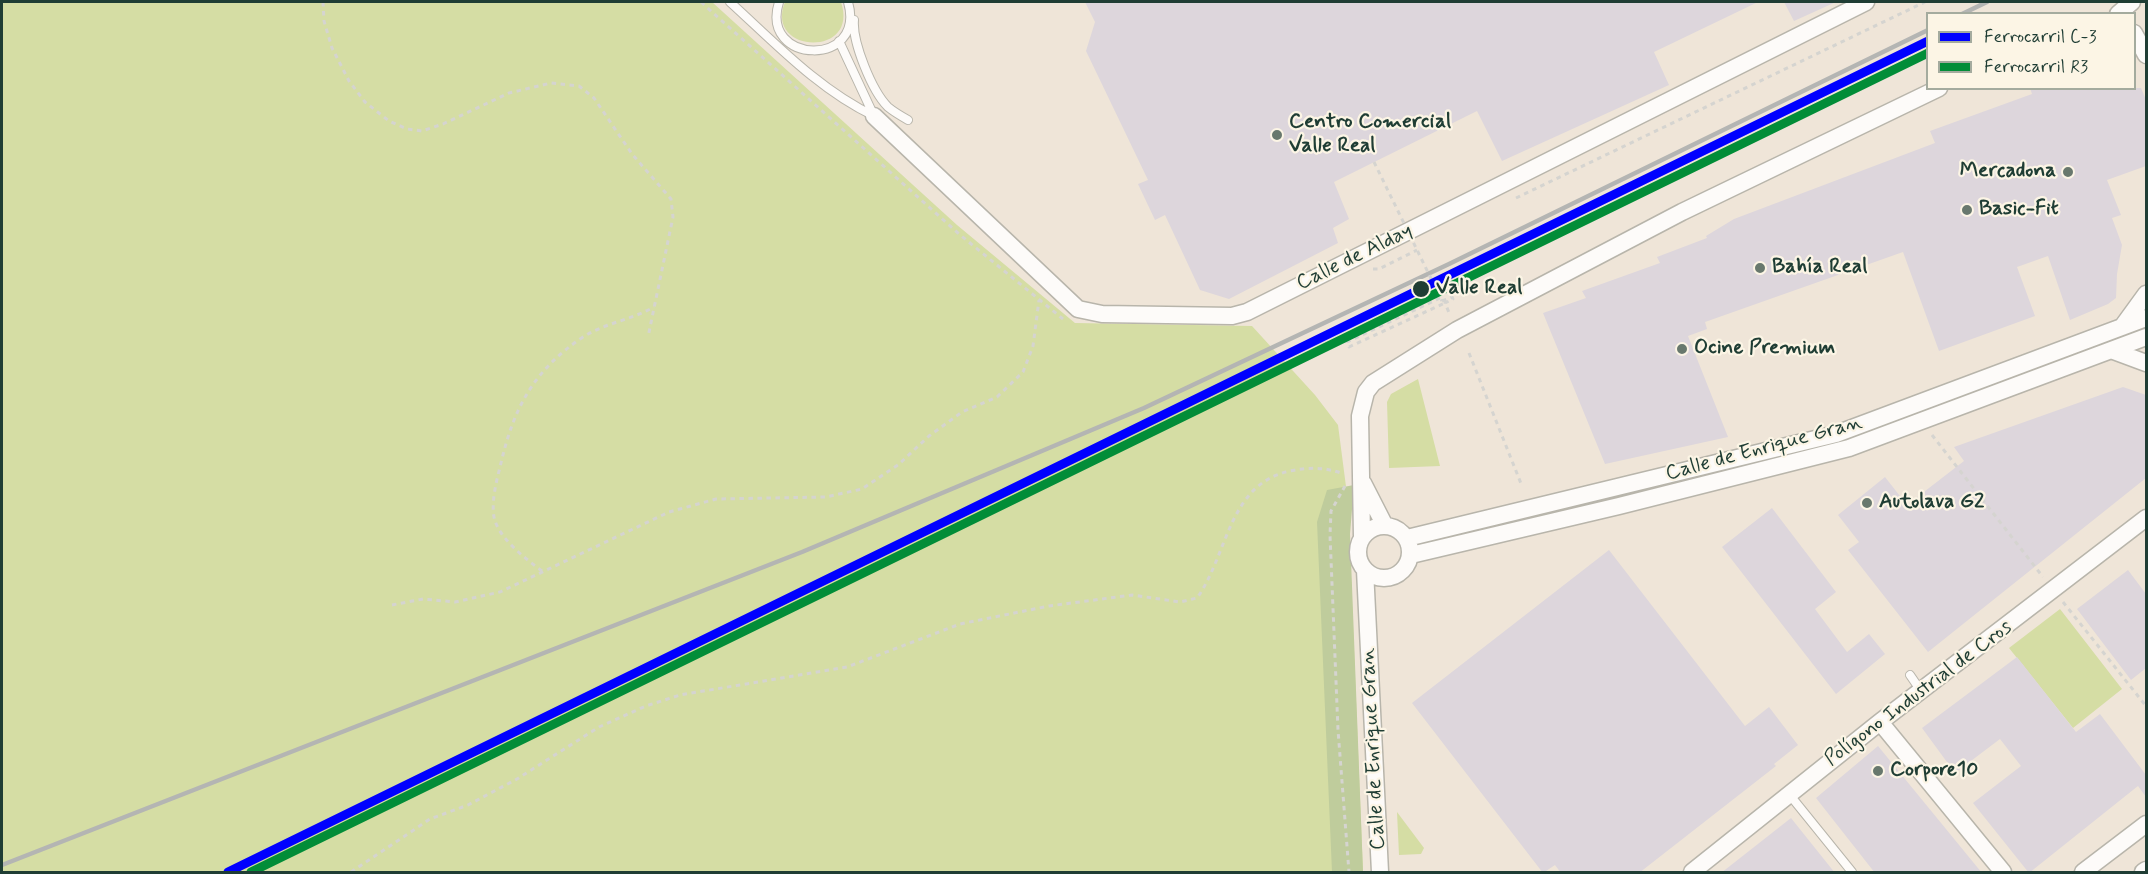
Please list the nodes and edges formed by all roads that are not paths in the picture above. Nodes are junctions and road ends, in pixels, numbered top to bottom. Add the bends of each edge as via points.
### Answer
1 (730, 2) edge
2 (779, 2) edge
3 (1866, 2) edge
4 (2132, 2) edge
5 (849, 4) edge
6 (2120, 12) edge
7 (2136, 37) edge
8 (839, 41) junction
9 (788, 42) junction
10 (2146, 55) edge
11 (803, 68) junction
12 (1935, 90) edge
13 (874, 116) junction
14 (908, 120) dead end
15 (2146, 294) edge
16 (2146, 318) edge
17 (2121, 327) junction
18 (2146, 337) edge
19 (2111, 350) junction
20 (2146, 356) edge
21 (2146, 363) edge
22 (1362, 482) junction
23 (2146, 518) edge
24 (1385, 526) junction
25 (1362, 537) junction
26 (1407, 538) junction
27 (1411, 555) junction
28 (1365, 570) junction
29 (1389, 579) junction
30 (1368, 625) junction
31 (1910, 675) dead end
32 (1922, 691) junction
33 (1880, 722) junction
34 (1789, 794) junction
35 (2146, 824) edge
36 (1380, 873) edge
37 (1692, 873) edge
38 (1852, 873) edge
39 (2003, 873) edge
40 (2083, 873) edge

1 - 11 lane
2 - 9 lane via 777,23
3 - 13 street, Calle de Alday via 1247,312 1232,316 1102,314 1078,309
4 - 6 street
5 - 8 lane via 848,27
5 - 14 lane via 855,41 879,93 889,108
7 - 10 street
8 - 9 lane via 811,52
8 - 13 lane
9 - 11 lane
11 - 13 lane
12 - 22 street via 1682,212 1489,313 1382,377 1366,392 1360,416
15 - 17 street
16 - 17 street, Calle de Enrique Gran
17 - 26 street, Calle de Enrique Gran via 1836,434
18 - 19 street, Calle de Enrique Gran
19 - 20 street
19 - 21 street
19 - 27 street, Calle de Enrique Gran via 1849,448
22 - 24 street
22 - 25 street
23 - 32 street, Polígono Industrial de Cros
24 - 25 street via 1375,526
24 - 26 street
25 - 28 street via 1358,554
26 - 27 street
27 - 29 street via 1404,570
28 - 29 street
28 - 30 street, Calle de Enrique Gran
29 - 30 street, Calle de Enrique Gran via 1377,597
30 - 36 street, Calle de Enrique Gran
31 - 32 lane
32 - 33 street, Polígono Industrial de Cros
33 - 34 street, Polígono Industrial de Cros
33 - 39 street
34 - 37 street, Polígono Industrial de Cros
34 - 38 lane
35 - 40 street

